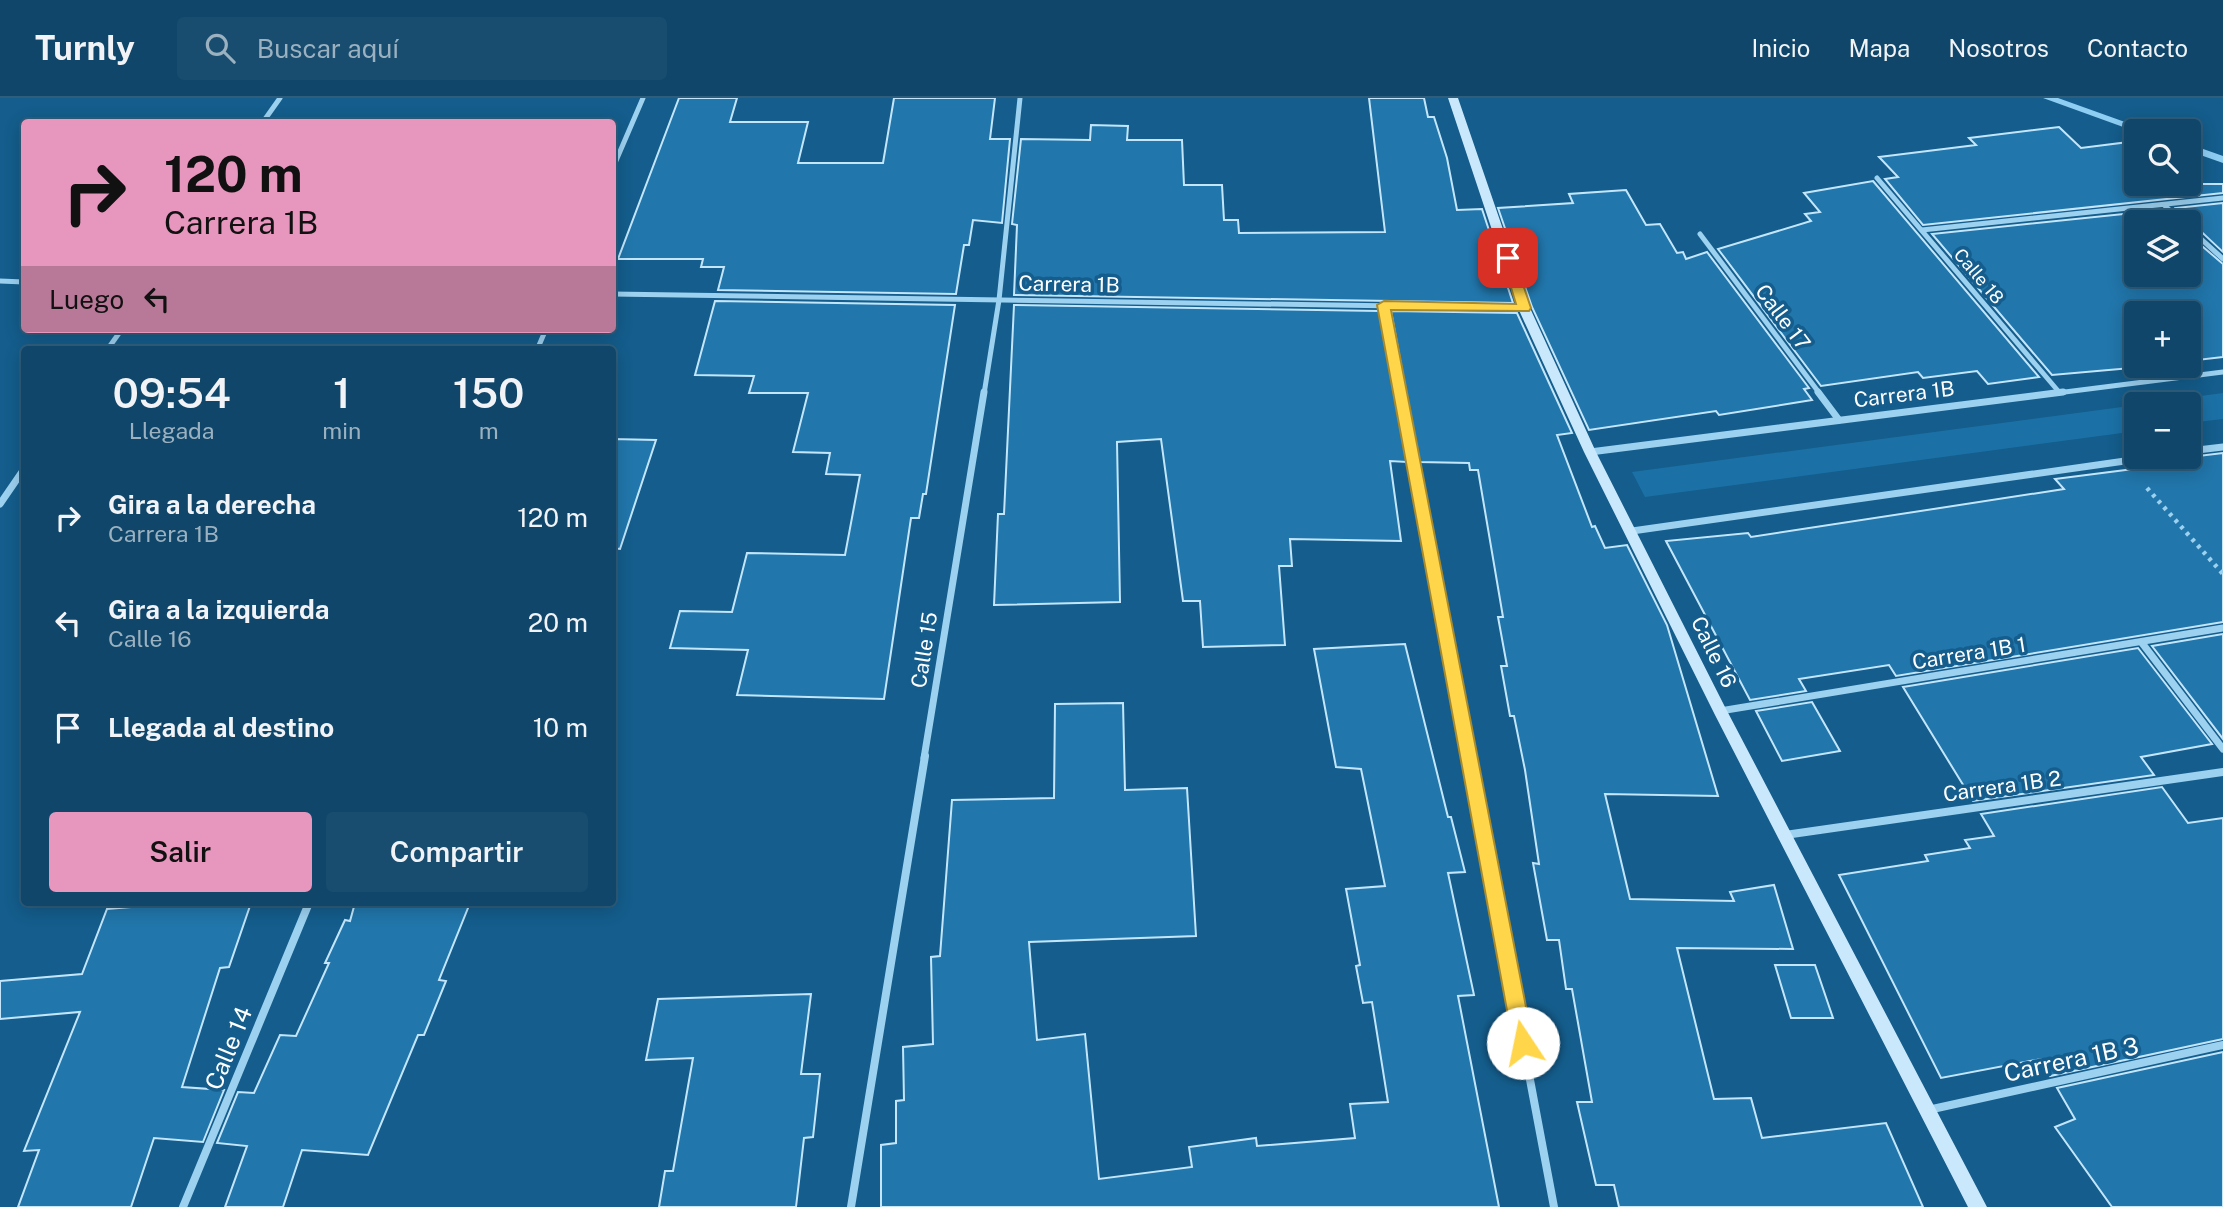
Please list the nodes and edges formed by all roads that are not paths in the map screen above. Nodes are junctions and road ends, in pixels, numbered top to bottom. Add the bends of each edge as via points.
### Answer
1 (280, 98) edge
2 (643, 98) edge
3 (1020, 98) edge
4 (1453, 98) edge
5 (265, 119) edge
6 (616, 161) edge
7 (1877, 178) dead end
8 (2223, 198) edge
9 (2164, 205) junction
10 (2170, 210) edge
11 (1922, 230) junction
12 (1700, 234) dead end
13 (2201, 239) edge
14 (2223, 259) edge
15 (0, 281) edge
16 (21, 282) edge
17 (616, 294) edge
18 (999, 300) junction
19 (1384, 305) junction
20 (1524, 308) junction
21 (2223, 372) edge
22 (2059, 393) junction
23 (1839, 420) junction
24 (2223, 447) edge
25 (2201, 450) edge
26 (1590, 452) junction
27 (2124, 461) edge
28 (21, 472) edge
29 (0, 503) edge
30 (1632, 531) junction
31 (2223, 628) edge
32 (2142, 643) junction
33 (1720, 711) junction
34 (2223, 749) edge
35 (2223, 772) edge
36 (1785, 835) junction
37 (308, 906) edge
38 (2223, 1045) edge
39 (1927, 1110) junction
40 (183, 1207) edge
41 (851, 1207) edge
42 (1554, 1207) edge
43 (1978, 1207) edge

1 - 5 street
2 - 6 street
3 - 18 street, Calle 15
4 - 20 street, Calle 16
7 - 11 street, Calle 18
8 - 9 street
9 - 10 street
9 - 11 street
11 - 22 street, Calle 18
12 - 23 street, Calle 17
13 - 14 street
15 - 16 street
17 - 18 street, Carrera 1B
18 - 19 street, Carrera 1B
18 - 41 street, Calle 15
19 - 20 street, Carrera 1B
19 - 42 street
20 - 26 street, Calle 16
21 - 22 street, Carrera 1B
22 - 23 street, Carrera 1B
23 - 26 street, Carrera 1B
24 - 25 street
26 - 30 street, Calle 16
27 - 30 street
28 - 29 street
30 - 33 street, Calle 16
31 - 32 street, Carrera 1B 1
32 - 33 street, Carrera 1B 1
32 - 34 street
33 - 36 street, Calle 16
35 - 36 street, Carrera 1B 2
36 - 39 street, Calle 16
37 - 40 street, Calle 14
38 - 39 street, Carrera 1B 3
39 - 43 street, Calle 16

